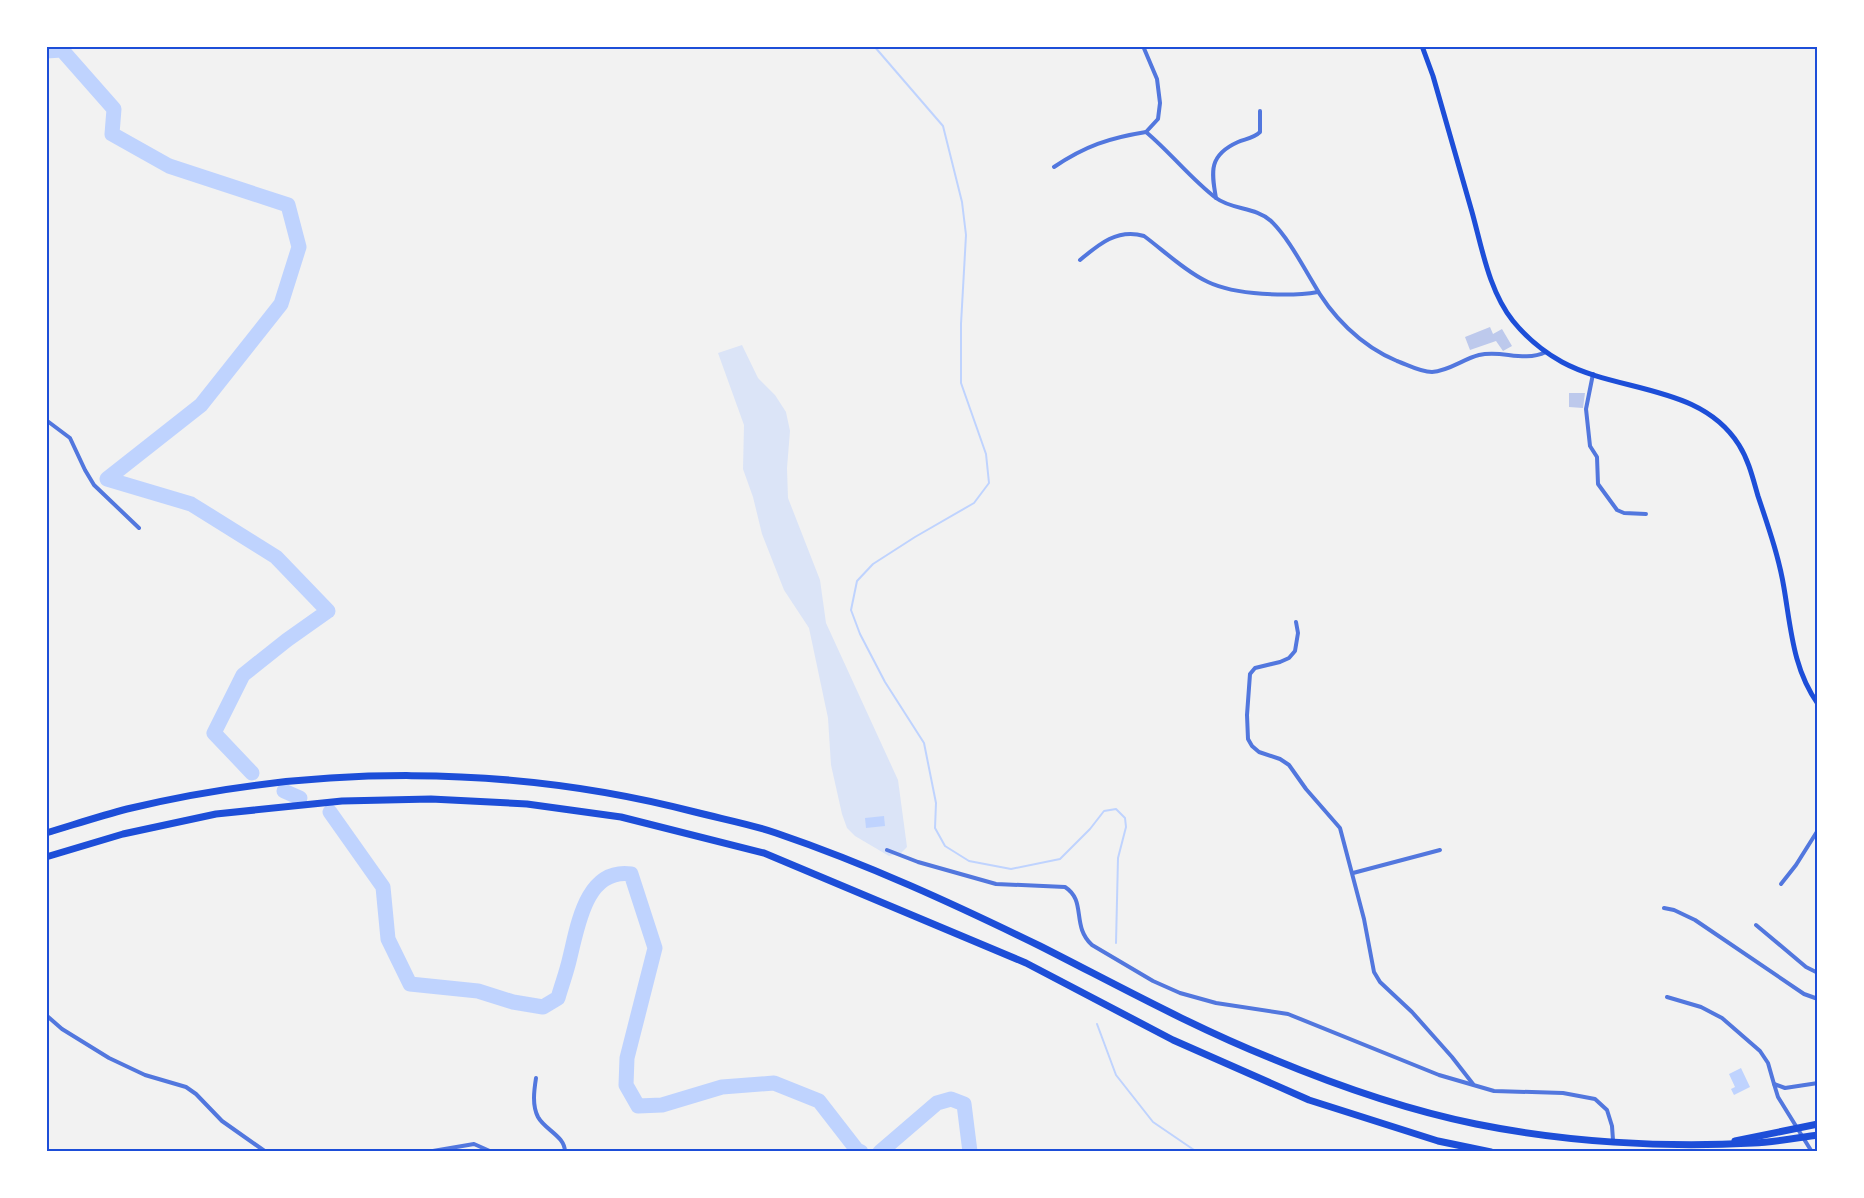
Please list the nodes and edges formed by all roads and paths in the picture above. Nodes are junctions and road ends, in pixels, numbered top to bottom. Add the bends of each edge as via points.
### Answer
1 (1143, 46) edge
2 (1422, 46) edge
3 (1260, 111) dead end
4 (1146, 132) junction
5 (1054, 167) dead end
6 (1216, 198) junction
7 (1080, 260) dead end
8 (1318, 291) junction
9 (1546, 352) junction
10 (1593, 374) junction
11 (46, 420) edge
12 (1646, 514) dead end
13 (139, 528) dead end
14 (1296, 622) dead end
15 (1818, 704) edge
16 (1818, 830) edge
17 (46, 833) edge
18 (888, 850) dead end
19 (1440, 850) dead end
20 (46, 857) edge
21 (1353, 873) junction
22 (1782, 884) dead end
23 (1664, 908) dead end
24 (1756, 925) dead end
25 (1818, 974) edge
26 (1667, 997) dead end
27 (1818, 999) edge
28 (46, 1016) edge
29 (536, 1078) dead end
30 (1818, 1083) edge
31 (1473, 1084) junction
32 (1774, 1084) junction
33 (1818, 1124) edge
34 (1818, 1135) edge
35 (1613, 1140) dead end
36 (1725, 1143) junction
37 (266, 1152) edge
38 (326, 1152) edge
39 (356, 1152) edge
40 (428, 1152) edge
41 (492, 1152) edge
42 (565, 1152) edge
43 (1491, 1152) edge
44 (1812, 1152) edge

1 - 4 street via 1157,79 1160,103 1158,119
2 - 9 main road via 1496,291 1514,323
3 - 6 street via 1260,132 1226,149 1215,160 1212,177
4 - 5 street via 1089,146
4 - 6 street
6 - 8 street via 1270,221
7 - 8 street via 1104,242 1134,233 1144,236 1207,282 1286,295
8 - 9 street via 1354,334 1384,355 1422,371 1442,370 1479,355 1526,358
9 - 10 main road
10 - 12 street via 1586,409 1590,446 1598,457 1598,483 1617,510
10 - 15 main road via 1667,395 1699,409 1729,432 1739,446 1748,462 1771,535 1784,585 1795,659
11 - 13 street via 70,438 94,485
14 - 21 street via 1295,651 1280,662 1255,668 1250,674 1246,731 1259,752 1289,765 1340,828
16 - 22 street
17 - 36 highway via 127,809 220,791 317,779 434,775 546,782 641,798 772,831 891,877 1272,1059 1415,1109 1475,1124 1596,1141
18 - 31 street via 996,884 1065,887 1076,900 1084,938 1153,981 1216,1003 1288,1014 1439,1075
19 - 21 street
20 - 43 highway via 123,834 216,814 342,801 431,799 527,804 621,817 764,853 1026,963 1173,1040 1309,1100 1438,1141
21 - 31 street via 1374,972
23 - 27 street via 1695,920 1804,994
24 - 25 street
26 - 32 street via 1722,1018 1760,1050
28 - 37 street via 110,1058 145,1075 186,1087 222,1121
29 - 42 street via 538,1118 564,1143
30 - 32 street via 1785,1088
31 - 35 street via 1494,1090 1563,1093 1594,1099 1607,1110
32 - 44 street
33 - 36 highway
34 - 36 highway
38 - 39 street
40 - 41 street via 474,1144

